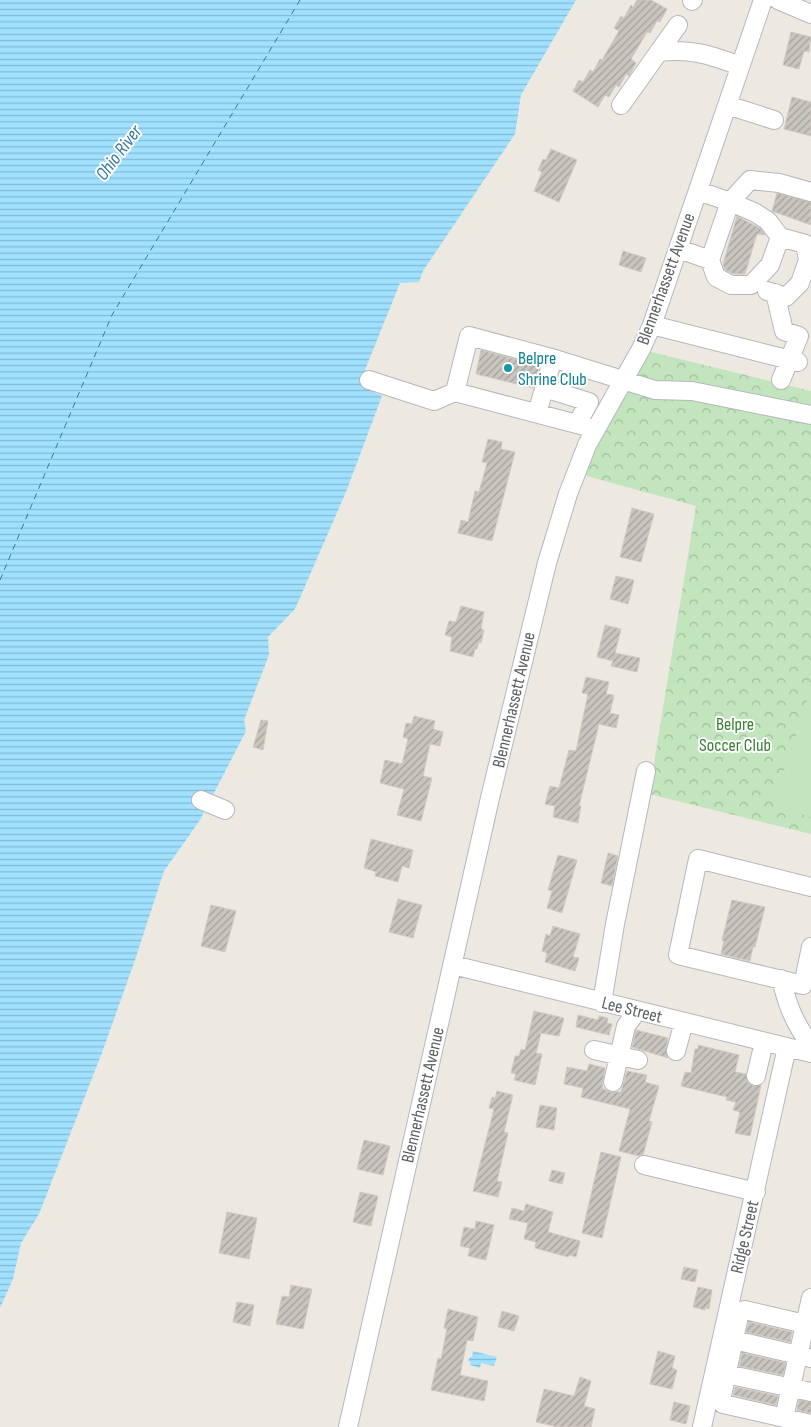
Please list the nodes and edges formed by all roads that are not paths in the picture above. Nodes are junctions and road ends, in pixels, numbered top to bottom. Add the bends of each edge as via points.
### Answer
1 (762, 0) edge
2 (778, 0) edge
3 (811, 14) edge
4 (678, 25) dead end
5 (659, 52) junction
6 (740, 66) junction
7 (621, 105) dead end
8 (727, 105) junction
9 (774, 120) dead end
10 (699, 190) junction
11 (811, 192) edge
12 (730, 202) junction
13 (780, 237) junction
14 (679, 249) junction
15 (710, 260) junction
16 (810, 260) edge
17 (751, 285) junction
18 (775, 293) junction
19 (652, 325) junction
20 (555, 359) junction
21 (794, 362) junction
22 (369, 380) dead end
23 (624, 380) junction
24 (781, 380) dead end
25 (544, 388) junction
26 (455, 392) junction
27 (537, 414) junction
28 (811, 415) edge
29 (577, 424) junction
30 (596, 429) junction
31 (646, 771) dead end
32 (201, 800) dead end
33 (225, 810) dead end
34 (811, 887) edge
35 (811, 947) edge
36 (453, 966) junction
37 (781, 979) junction
38 (602, 1002) junction
39 (620, 1007) junction
40 (637, 1011) junction
41 (684, 1022) junction
42 (764, 1042) junction
43 (811, 1046) edge
44 (787, 1047) junction
45 (676, 1052) dead end
46 (607, 1053) junction
47 (811, 1053) edge
48 (638, 1060) dead end
49 (756, 1076) dead end
50 (613, 1082) dead end
51 (644, 1165) dead end
52 (756, 1192) junction
53 (811, 1298) edge
54 (805, 1324) junction
55 (734, 1340) junction
56 (804, 1356) edge
57 (726, 1374) junction
58 (791, 1388) junction
59 (811, 1392) edge
60 (784, 1418) junction
61 (811, 1424) edge
62 (348, 1427) edge
63 (702, 1427) edge

1 - 6 street, Blennerhassett Avenue
2 - 3 street
4 - 5 street
5 - 6 street via 691,51
5 - 7 street
6 - 8 street, Blennerhassett Avenue
8 - 9 street
8 - 10 street, Blennerhassett Avenue
10 - 12 street
10 - 14 street, Blennerhassett Avenue
11 - 12 street via 779,183 750,180
12 - 13 street via 768,221
12 - 15 street
13 - 16 street via 805,244
13 - 17 street via 770,265
14 - 15 street
14 - 19 street, Blennerhassett Avenue
15 - 17 street via 716,277 731,285
16 - 18 street via 800,283 786,297
17 - 18 street
18 - 21 street via 784,331 798,336
19 - 21 street
19 - 23 street, Blennerhassett Avenue
20 - 23 street
20 - 25 street via 550,365
20 - 26 street via 469,336
21 - 24 street
22 - 26 street via 434,401
23 - 28 street via 655,390 692,391
23 - 30 street, Blennerhassett Avenue
25 - 27 street
25 - 29 street via 588,402
26 - 27 street
27 - 29 street
29 - 30 street
30 - 36 street, Blennerhassett Avenue via 575,473 547,563
31 - 38 street
32 - 33 street
34 - 37 street via 698,859 678,955
35 - 37 street via 803,985
36 - 38 street, Lee Street
36 - 62 street, Blennerhassett Avenue
37 - 43 street via 787,1005
38 - 39 street, Lee Street
39 - 40 street, Lee Street
39 - 46 street
40 - 41 street, Lee Street
40 - 46 street
41 - 42 street, Lee Street
41 - 45 street
42 - 44 street, Lee Street
42 - 49 street
44 - 47 street, Lee Street
44 - 52 street, Ridge Street
46 - 48 street
46 - 50 street
51 - 52 street
52 - 63 street, Ridge Street
53 - 54 street
54 - 55 street via 740,1311
54 - 56 street
55 - 56 street
55 - 57 street
56 - 58 street
57 - 58 street
57 - 60 street via 723,1404
58 - 59 street
58 - 60 street
60 - 61 street

